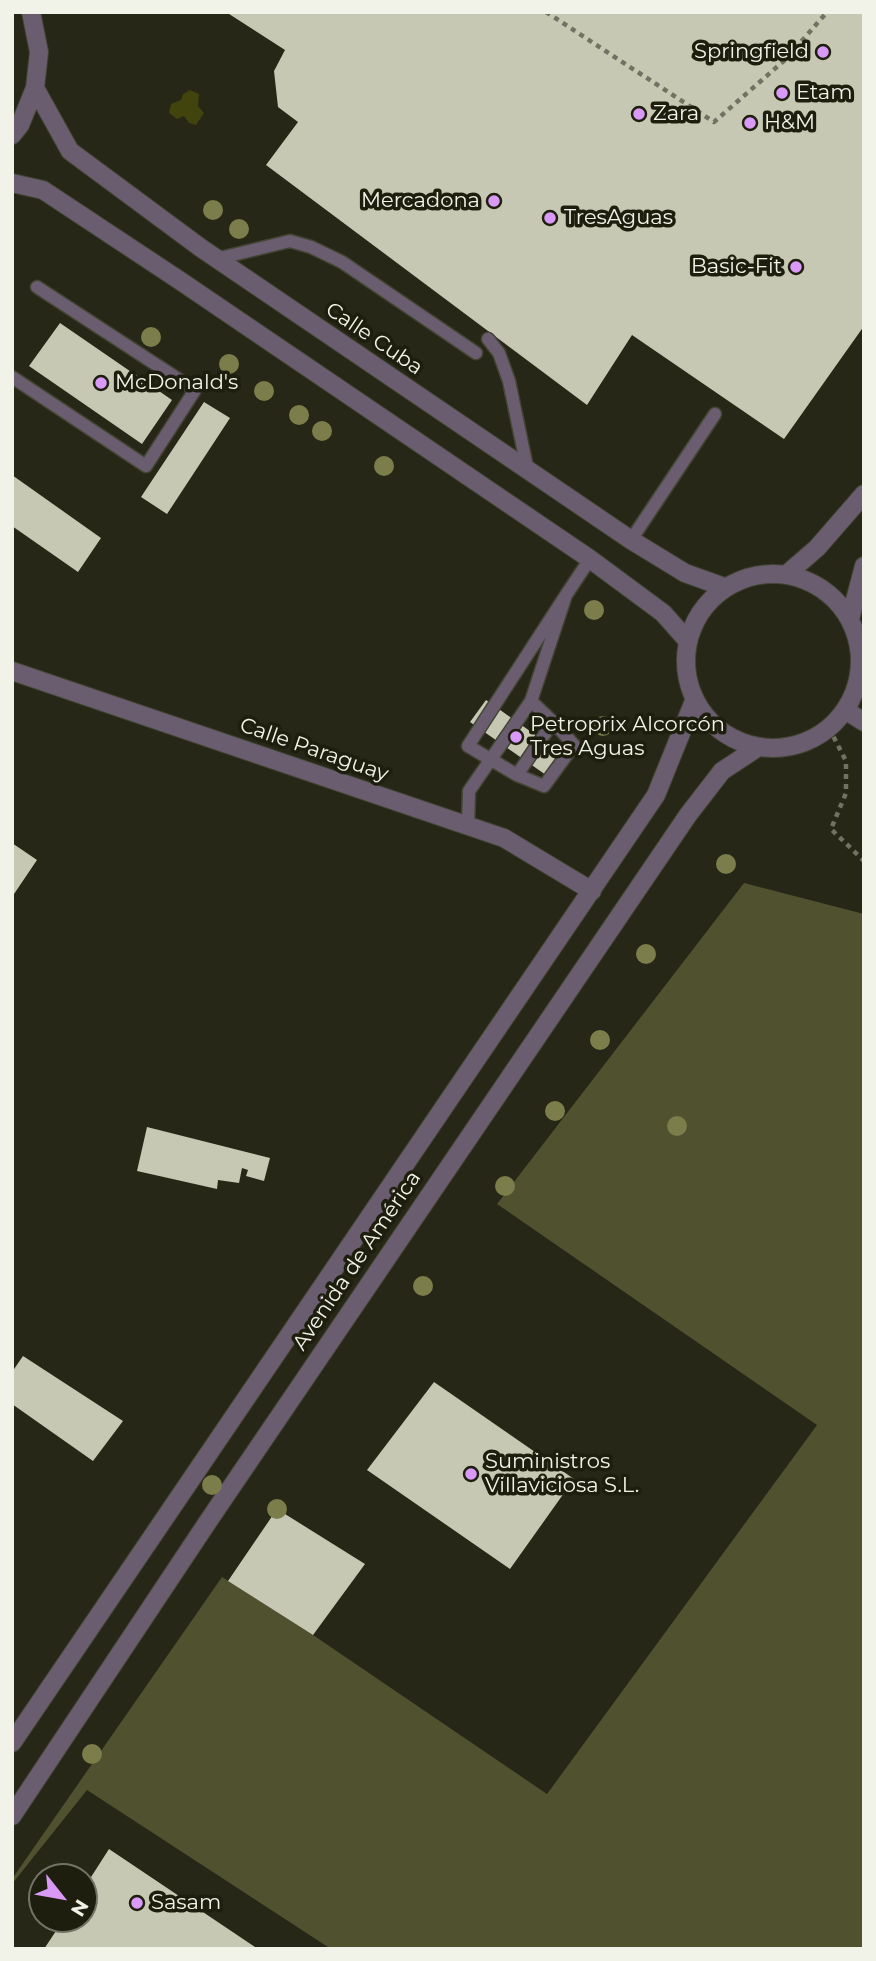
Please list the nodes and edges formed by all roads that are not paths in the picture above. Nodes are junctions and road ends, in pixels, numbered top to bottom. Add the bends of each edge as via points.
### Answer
1 (31, 12) edge
2 (35, 88) junction
3 (12, 135) edge
4 (12, 183) edge
5 (216, 258) junction
6 (37, 287) dead end
7 (488, 339) dead end
8 (476, 353) dead end
9 (12, 377) edge
10 (715, 414) dead end
11 (528, 472) junction
12 (864, 494) edge
13 (631, 540) junction
14 (590, 559) junction
15 (864, 566) edge
16 (787, 574) junction
17 (724, 587) junction
18 (566, 595) junction
19 (850, 619) junction
20 (687, 640) junction
21 (12, 671) edge
22 (531, 701) junction
23 (694, 701) junction
24 (845, 710) junction
25 (553, 722) junction
26 (864, 722) edge
27 (757, 748) junction
28 (490, 762) junction
29 (517, 775) junction
30 (468, 826) junction
31 (592, 891) junction
32 (12, 1743) edge
33 (12, 1816) edge

1 - 2 street via 39,52
2 - 3 street
2 - 5 street, Calle Cuba via 70,151
4 - 14 street via 43,190
5 - 8 lane via 290,241 311,247 342,262
5 - 11 street, Calle Cuba
6 - 9 lane via 195,390 146,466
7 - 11 lane via 499,353 509,381
10 - 13 lane
11 - 13 street, Calle Cuba
12 - 16 street via 817,548
13 - 17 street, Calle Cuba via 685,573
14 - 18 lane
14 - 20 street via 663,613
15 - 19 street
16 - 17 street via 765,573
16 - 19 street via 813,582 834,598
17 - 20 street via 707,602
18 - 22 lane
18 - 28 lane via 468,746
19 - 24 street via 860,666 856,689
20 - 23 street via 685,671
21 - 30 street, Calle Paraguay
22 - 25 lane
22 - 28 lane
23 - 27 street via 709,723 731,739
23 - 31 street, Avenida de América via 656,795
24 - 26 street
24 - 27 street via 807,742
25 - 29 lane
25 - 29 lane via 574,745 544,786
27 - 33 street, Avenida de América via 722,771 688,815
28 - 29 lane
28 - 30 lane via 468,791
30 - 31 street, Calle Paraguay via 504,838
31 - 32 street, Avenida de América

